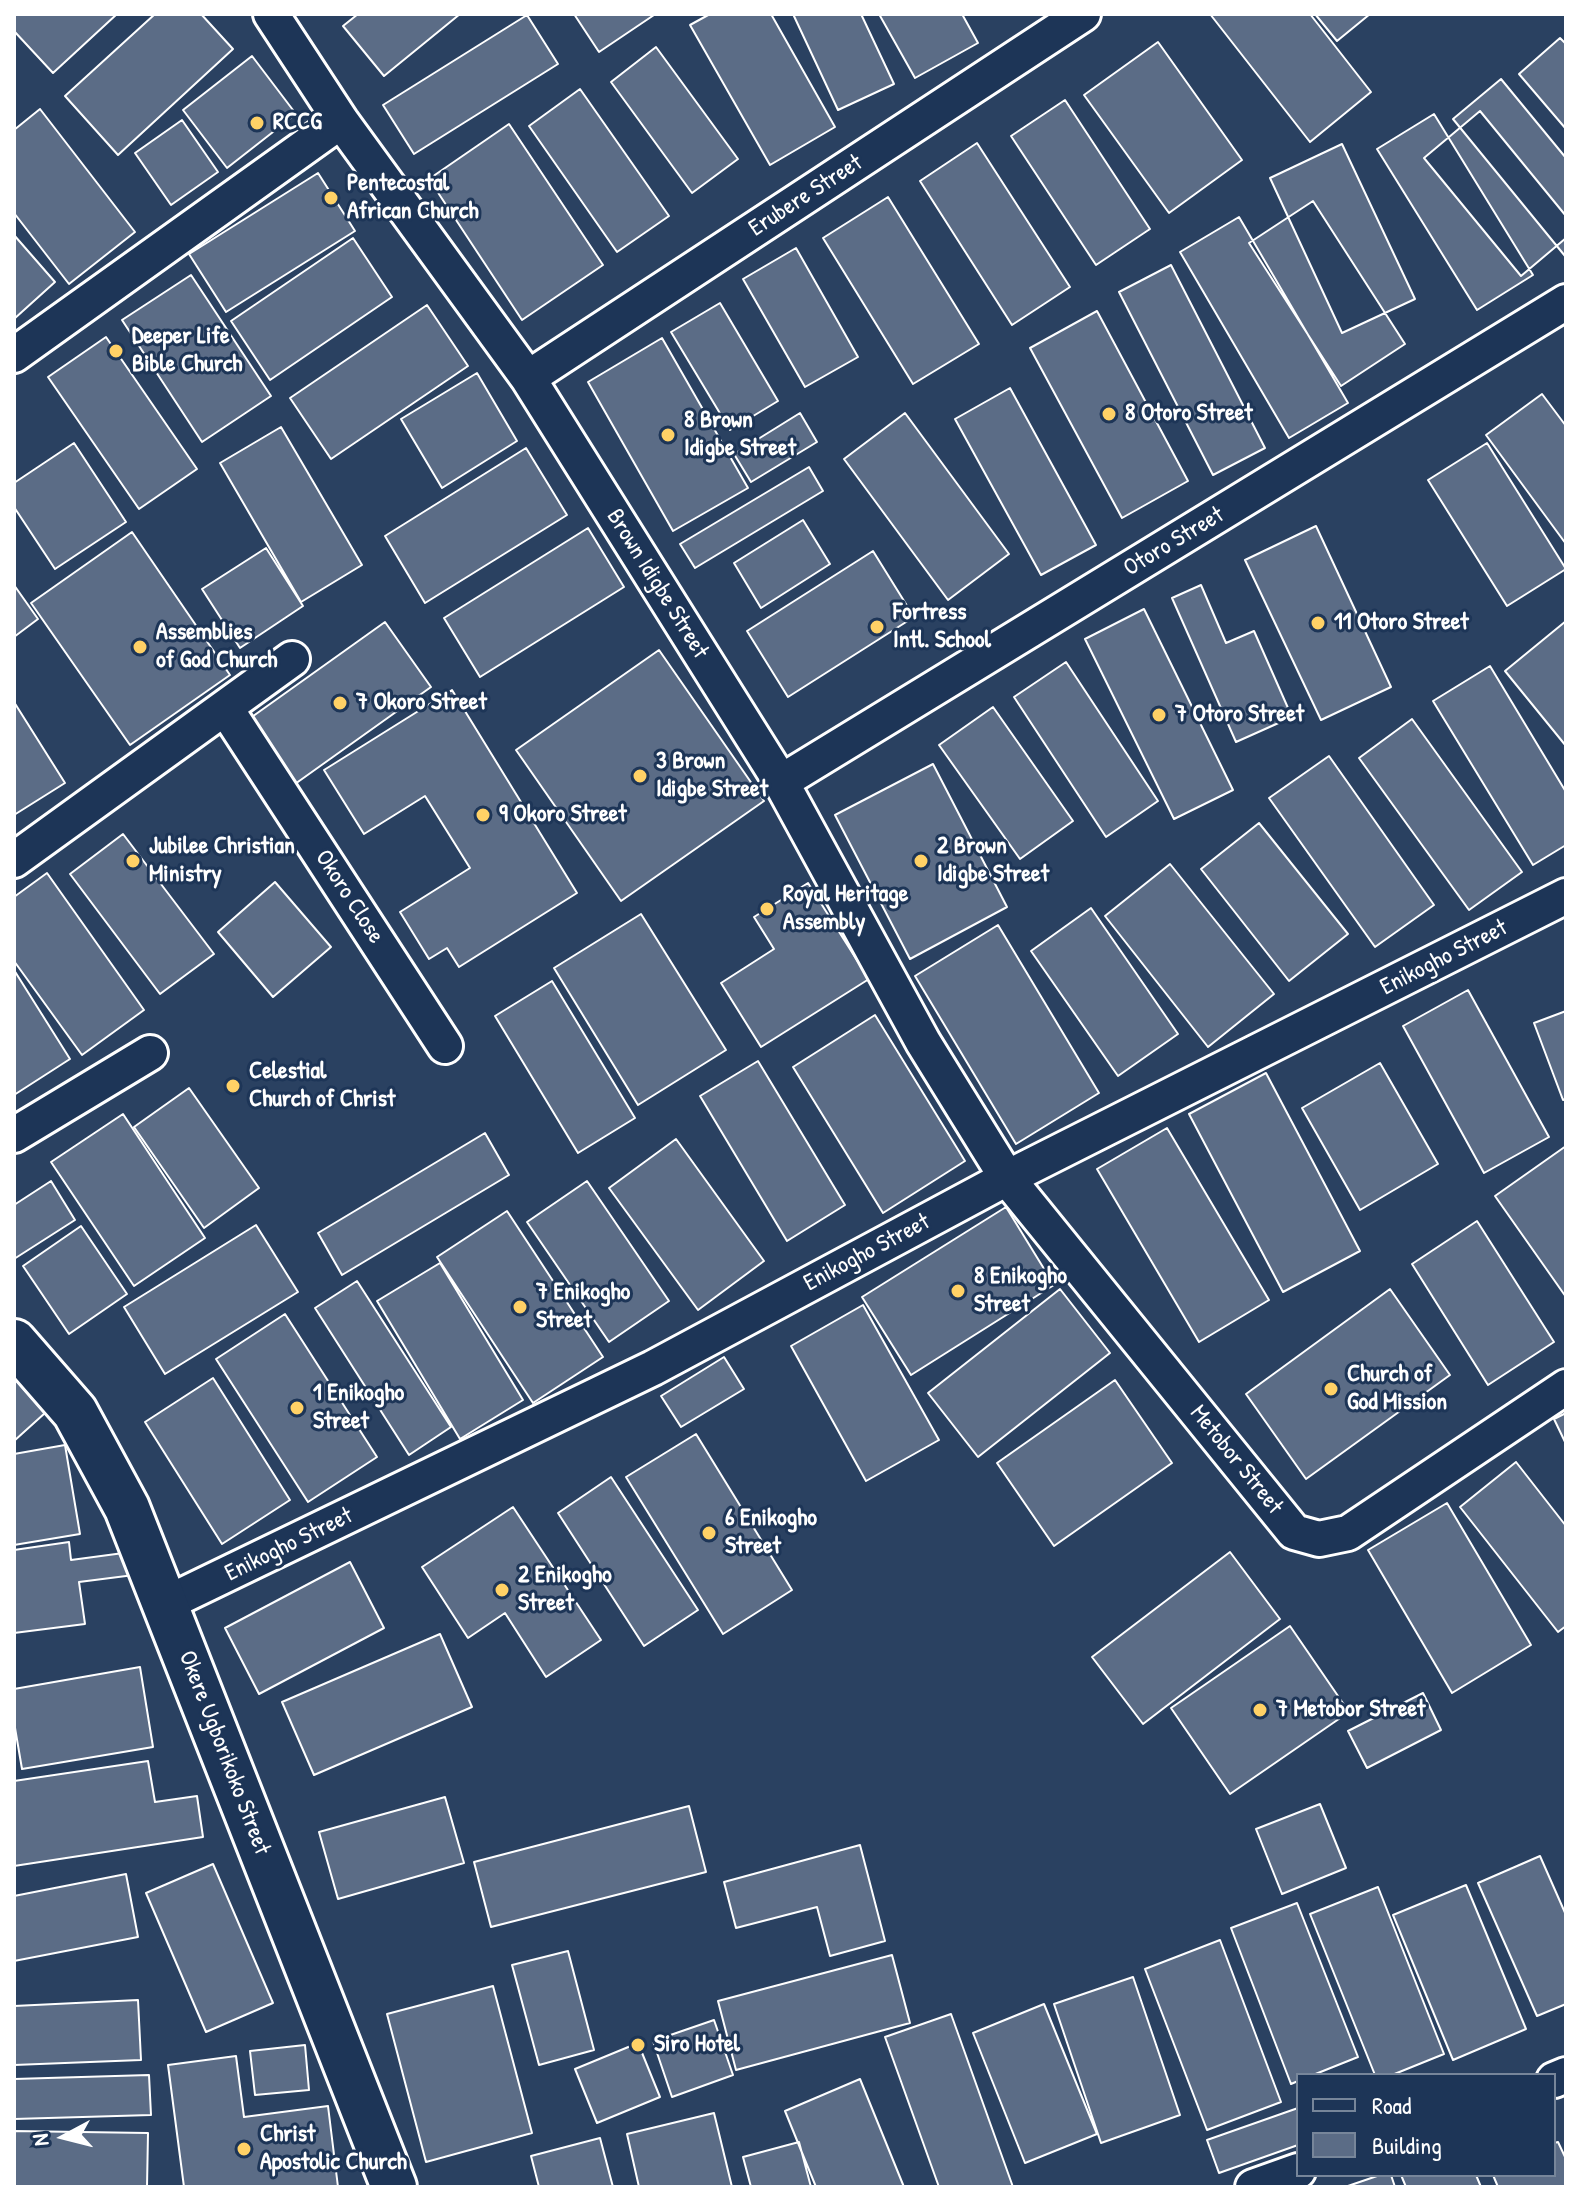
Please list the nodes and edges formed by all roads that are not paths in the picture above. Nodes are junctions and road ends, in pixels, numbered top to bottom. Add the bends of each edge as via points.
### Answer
1 (271, 14) edge
2 (1083, 14) edge
3 (341, 121) junction
4 (1566, 302) edge
5 (14, 355) edge
6 (528, 378) junction
7 (292, 659) dead end
8 (226, 709) junction
9 (781, 782) junction
10 (14, 860) edge
11 (1566, 896) edge
12 (445, 1046) dead end
13 (150, 1053) dead end
14 (14, 1135) edge
15 (1007, 1178) junction
16 (14, 1342) edge
17 (1566, 1387) edge
18 (165, 1604) junction
19 (1296, 2172) edge
20 (1259, 2186) edge
21 (394, 2187) edge

1 - 3 street, Brown Idigbe Street
2 - 6 street, Erubere Street
3 - 5 street
3 - 6 street, Brown Idigbe Street
4 - 9 street, Otoro Street
6 - 9 street, Brown Idigbe Street
7 - 8 street
8 - 10 street
8 - 12 street, Okoro Close
9 - 15 street, Brown Idigbe Street via 923,1042
11 - 15 street, Enikogho Street
13 - 14 street
15 - 17 street, Metobor Street via 1294,1532 1319,1539 1348,1533
15 - 18 street, Enikogho Street via 653,1368
16 - 18 street, Okere Ugborikoko Street via 75,1412 127,1508
18 - 21 street, Okere Ugborikoko Street
19 - 20 street

